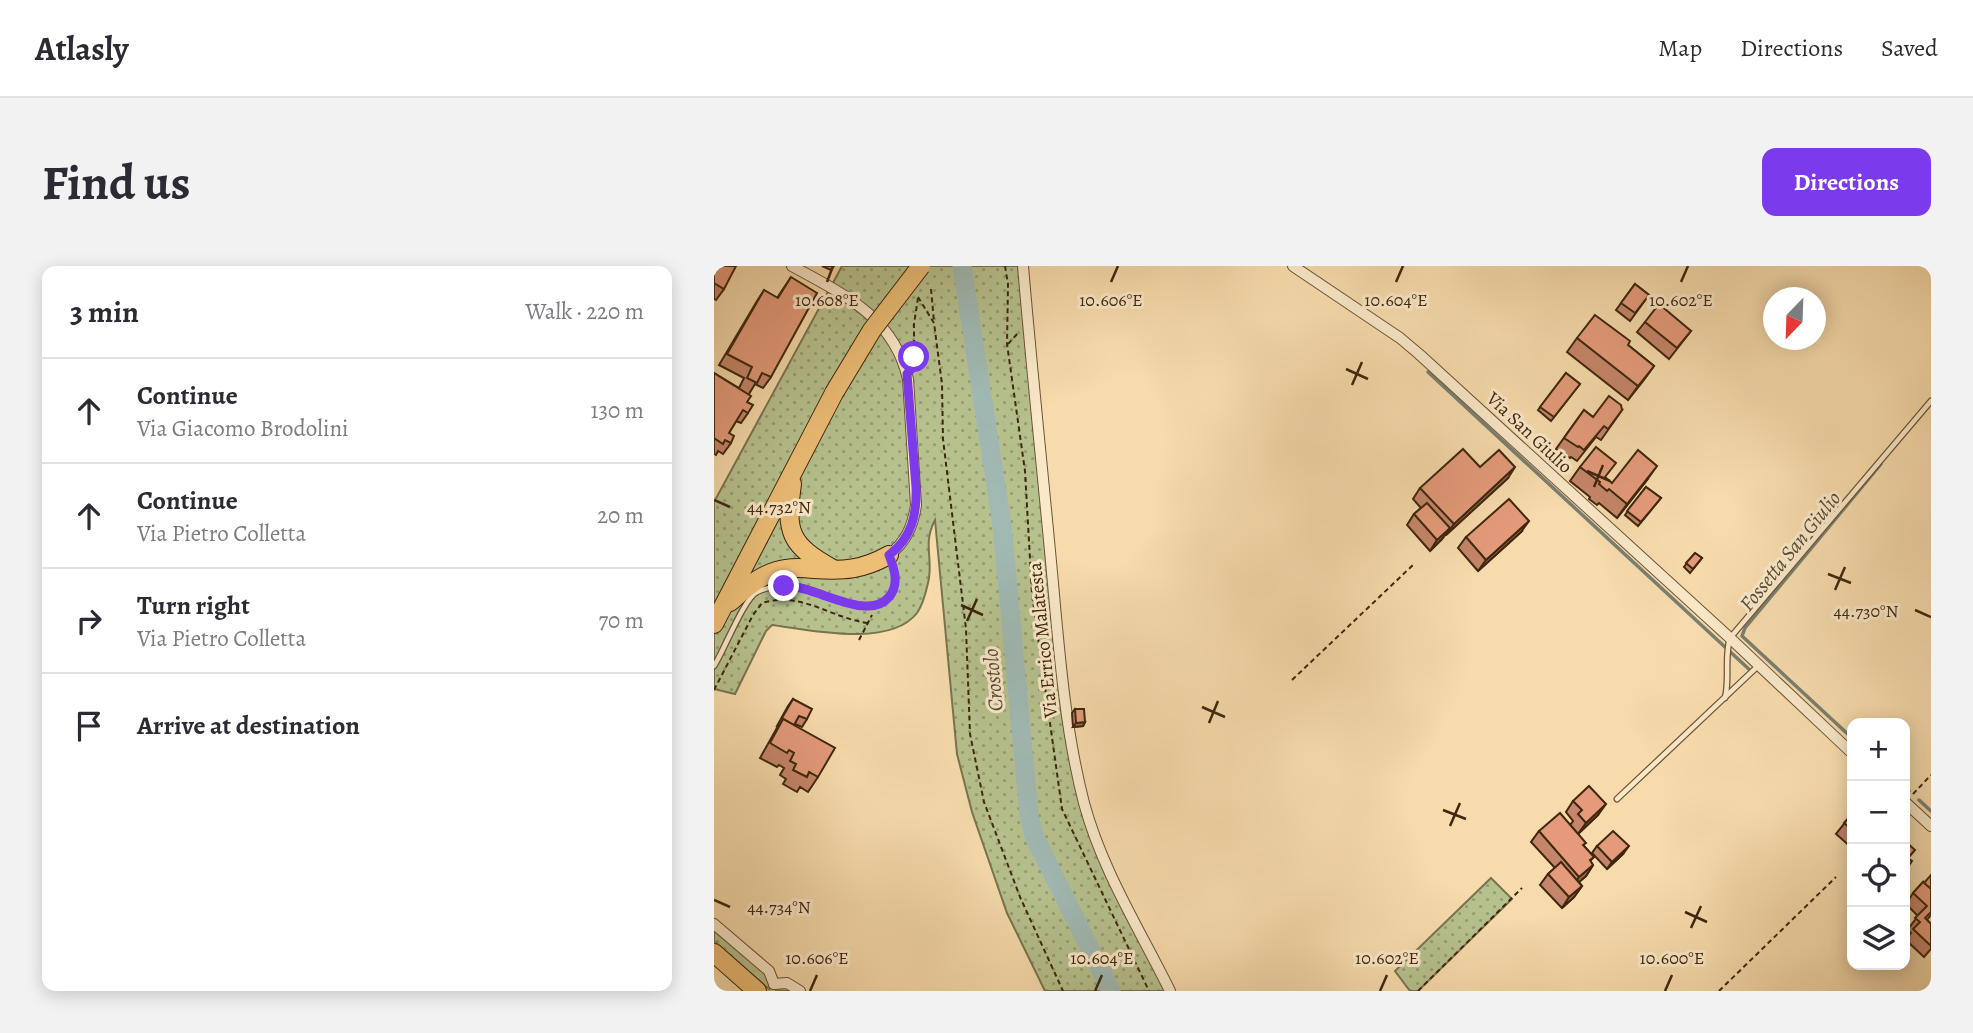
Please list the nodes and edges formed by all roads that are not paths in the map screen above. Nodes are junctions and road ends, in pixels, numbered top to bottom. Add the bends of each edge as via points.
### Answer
1 (792, 266) edge
2 (921, 266) edge
3 (1023, 266) edge
4 (1293, 266) edge
5 (1931, 401) edge
6 (795, 469) junction
7 (889, 555) junction
8 (836, 570) junction
9 (716, 617) edge
10 (1730, 638) junction
11 (714, 666) edge
12 (1758, 666) junction
13 (1725, 698) junction
14 (1847, 748) edge
15 (1617, 799) dead end
16 (1910, 807) edge
17 (1931, 826) edge
18 (714, 924) edge
19 (714, 953) edge
20 (772, 987) edge
21 (757, 991) edge
22 (800, 991) edge
23 (1170, 991) edge

1 - 7 street via 869,313 893,340 907,374 916,505 907,535
2 - 6 highway, bridge via 872,330
3 - 23 street, Via Errico Malatesta via 1061,668 1074,757 1098,844
4 - 10 street, Via San Giulio via 1419,354
5 - 10 lane
6 - 8 highway via 788,511 792,530 803,550
6 - 9 highway
7 - 8 highway via 858,569
7 - 11 lane via 894,587 885,600 872,606 861,607 800,587 755,593
8 - 9 highway via 777,571 758,579
10 - 12 street, Via San Giulio
10 - 13 lane
12 - 13 lane
12 - 14 street, Via San Giulio
13 - 15 lane
16 - 17 street
18 - 20 street via 769,971
19 - 21 highway
20 - 22 street via 786,983

